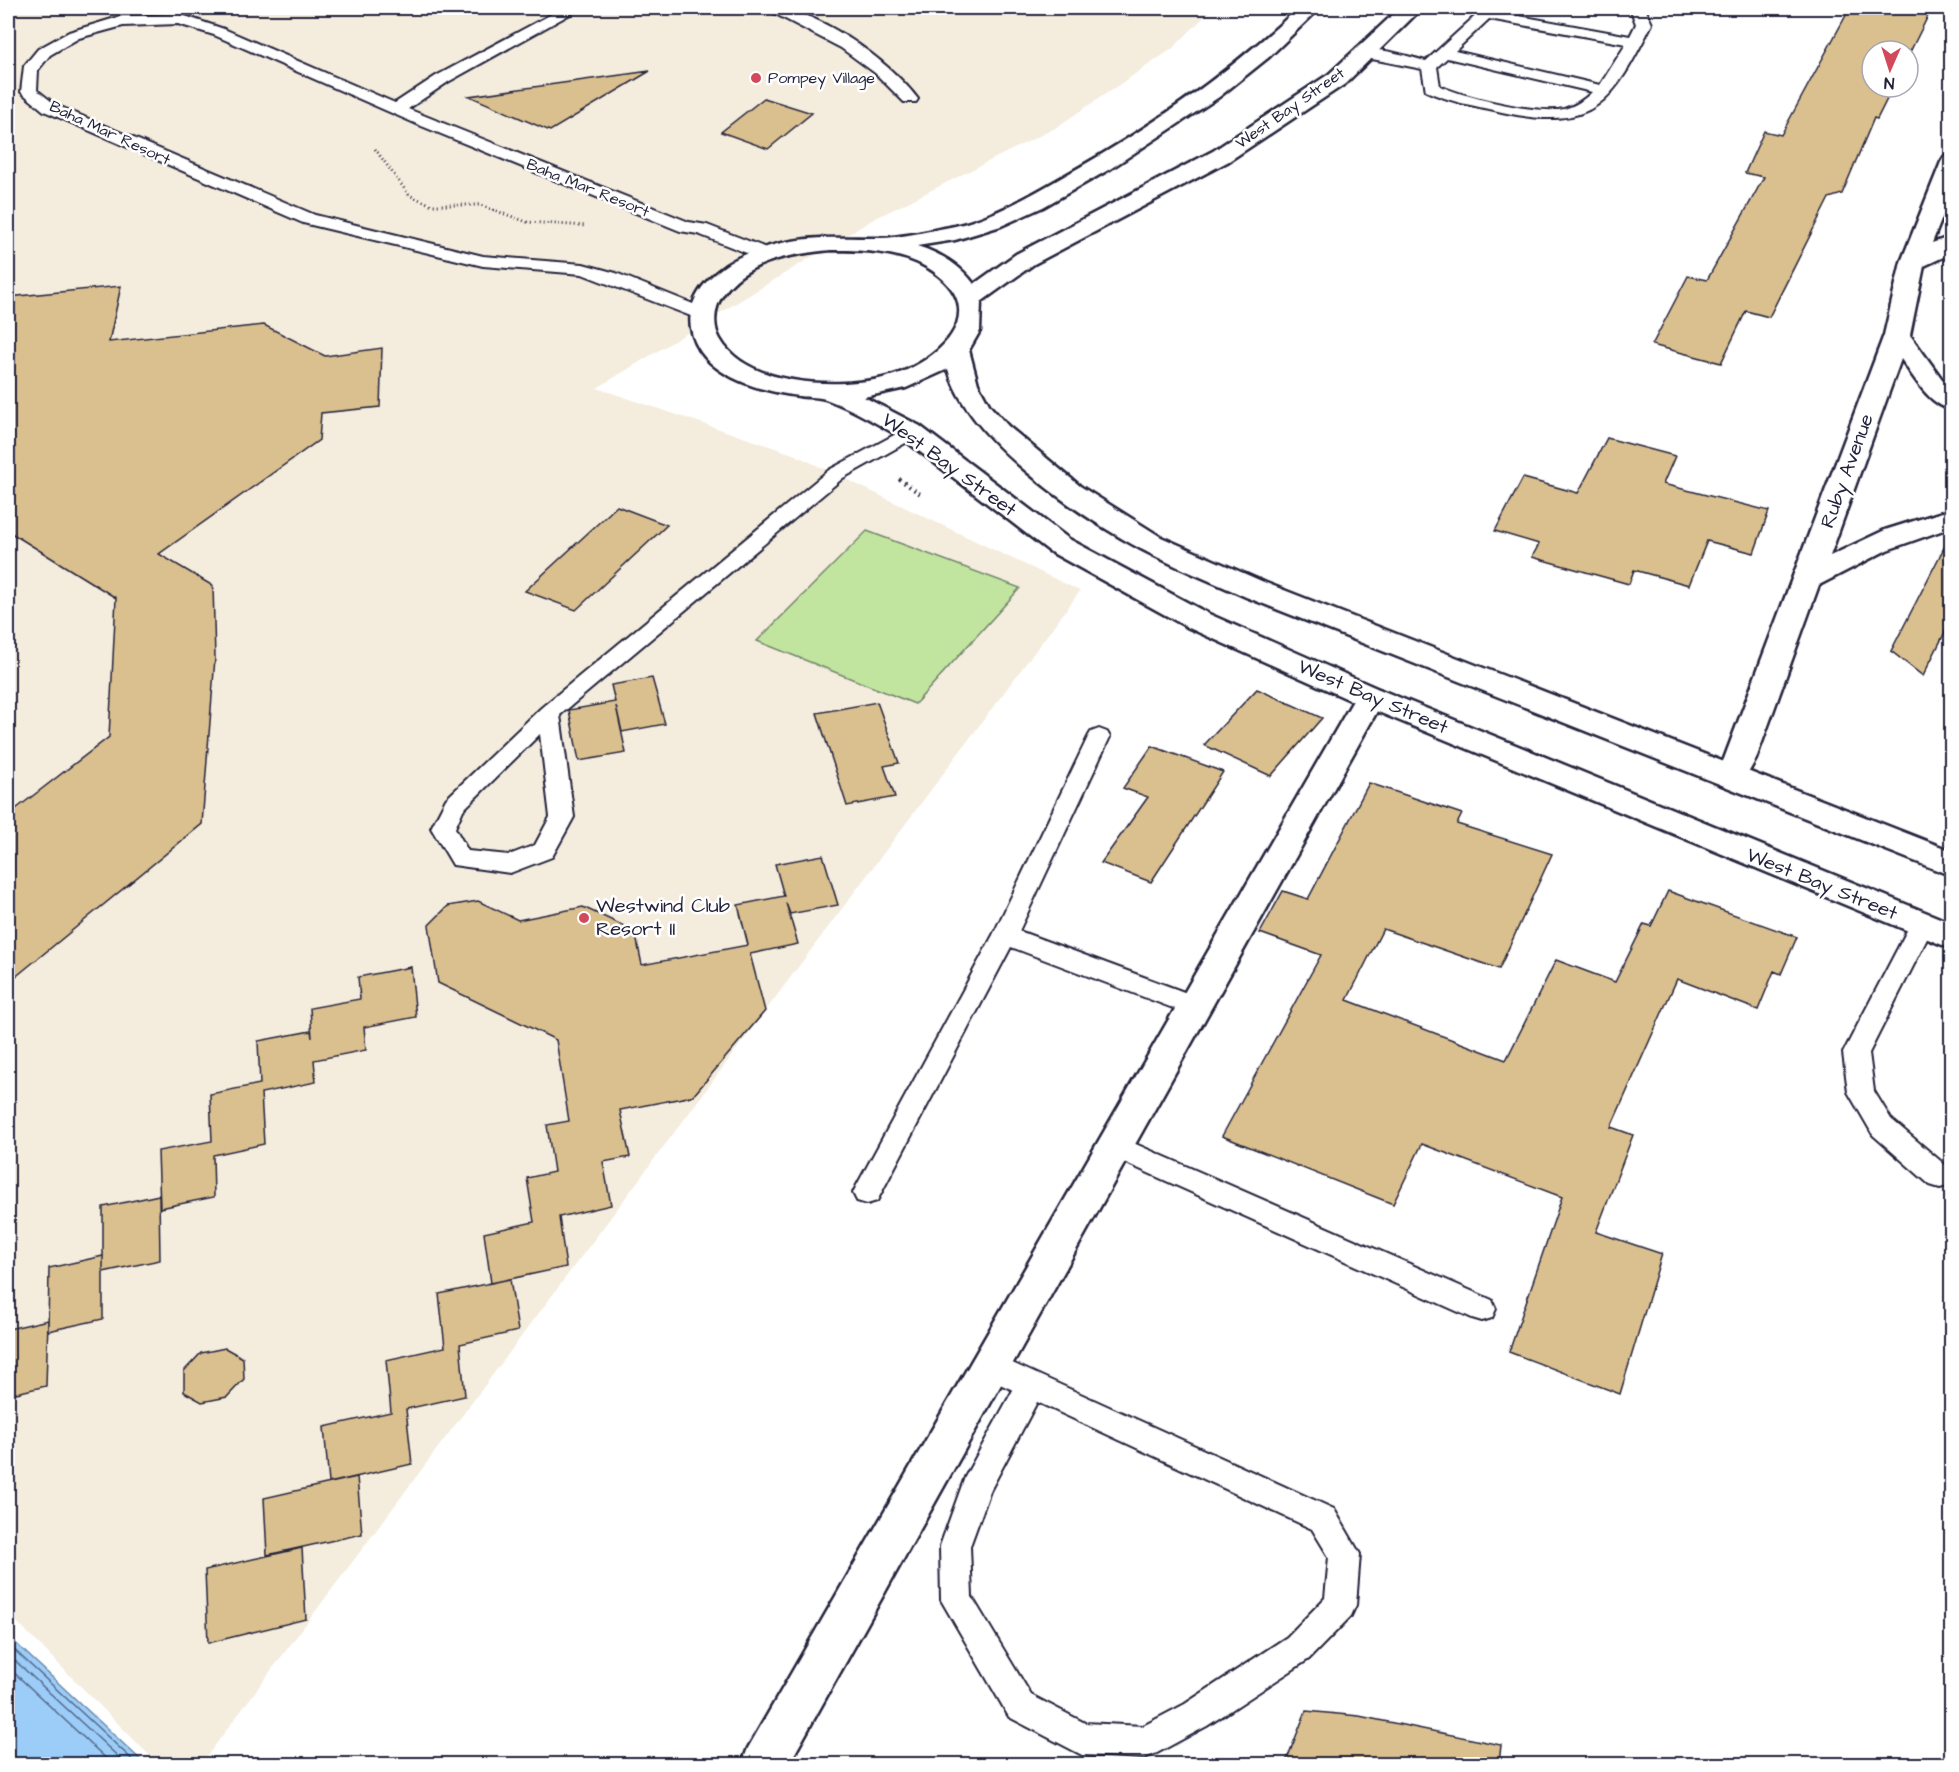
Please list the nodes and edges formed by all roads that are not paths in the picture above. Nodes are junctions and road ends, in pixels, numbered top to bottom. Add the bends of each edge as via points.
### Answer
1 (573, 8) edge
2 (772, 8) edge
3 (1310, 8) edge
4 (1412, 8) edge
5 (1638, 8) edge
6 (1488, 11) edge
7 (1635, 41) junction
8 (1444, 53) junction
9 (1358, 59) junction
10 (1429, 66) junction
11 (1602, 90) junction
12 (910, 99) dead end
13 (397, 109) junction
14 (1952, 162) edge
15 (1952, 243) edge
16 (879, 245) junction
17 (768, 255) junction
18 (1913, 262) junction
19 (969, 299) junction
20 (702, 314) junction
21 (1897, 334) junction
22 (956, 349) junction
23 (831, 391) junction
24 (1952, 402) edge
25 (911, 432) junction
26 (1952, 518) edge
27 (1806, 580) junction
28 (1370, 697) junction
29 (549, 713) junction
30 (1099, 737) dead end
31 (1731, 777) junction
32 (1952, 864) edge
33 (1922, 925) junction
34 (1005, 935) junction
35 (1952, 937) edge
36 (1194, 1006) junction
37 (1115, 1146) junction
38 (1940, 1178) dead end
39 (867, 1193) dead end
40 (1482, 1309) dead end
41 (990, 1366) junction
42 (1030, 1385) junction
43 (764, 1764) edge

1 - 13 lane via 442,79
2 - 12 lane via 856,51
3 - 16 main road via 1272,46 1214,93 1059,189 980,226
4 - 9 main road, West Bay Street
5 - 7 lane via 1644,24
6 - 7 lane
6 - 8 lane
7 - 11 lane via 1619,71
8 - 10 lane
8 - 11 lane
9 - 10 lane via 1371,54
9 - 19 main road, West Bay Street via 1337,79 1221,156 1025,259
10 - 11 lane via 1432,88 1447,95 1534,114 1564,114 1589,104
13 - 17 lane, Baha Mar Resort via 686,227
13 - 20 lane, Baha Mar Resort via 219,32 179,19 122,21 74,35 44,52 30,69 29,92 50,108 309,219 483,261 583,269
14 - 18 main road, Ruby Avenue
15 - 18 main road
16 - 17 main road via 814,244
16 - 19 main road via 912,254 946,271 961,284
17 - 20 main road via 723,280
18 - 21 main road, Ruby Avenue
19 - 22 main road via 970,324
20 - 23 main road via 709,343 735,368 778,385
21 - 24 main road via 1933,385
21 - 27 main road, Ruby Avenue
22 - 23 main road via 936,365 911,377 865,389
22 - 31 main road via 978,409 999,432 1070,492 1150,543 1256,590
23 - 25 main road, West Bay Street
25 - 28 main road, West Bay Street via 1059,545 1103,571 1199,621
25 - 29 lane via 836,474
26 - 27 main road via 1909,529 1859,550
27 - 31 main road, Ruby Avenue
28 - 33 main road, West Bay Street
28 - 36 main road
29 - 29 lane via 562,817 544,851 510,864 461,859 443,828 454,805
30 - 34 lane
31 - 32 main road
33 - 35 main road, West Bay Street
33 - 38 lane via 1856,1053 1861,1092 1882,1127
34 - 36 lane
34 - 39 lane
36 - 37 main road
37 - 40 lane
37 - 41 main road
41 - 42 lane
41 - 43 main road
42 - 42 lane via 1323,1519 1345,1554 1340,1605 1298,1648 1196,1715 1145,1742 1082,1739 1020,1706 957,1600 956,1546 976,1486

